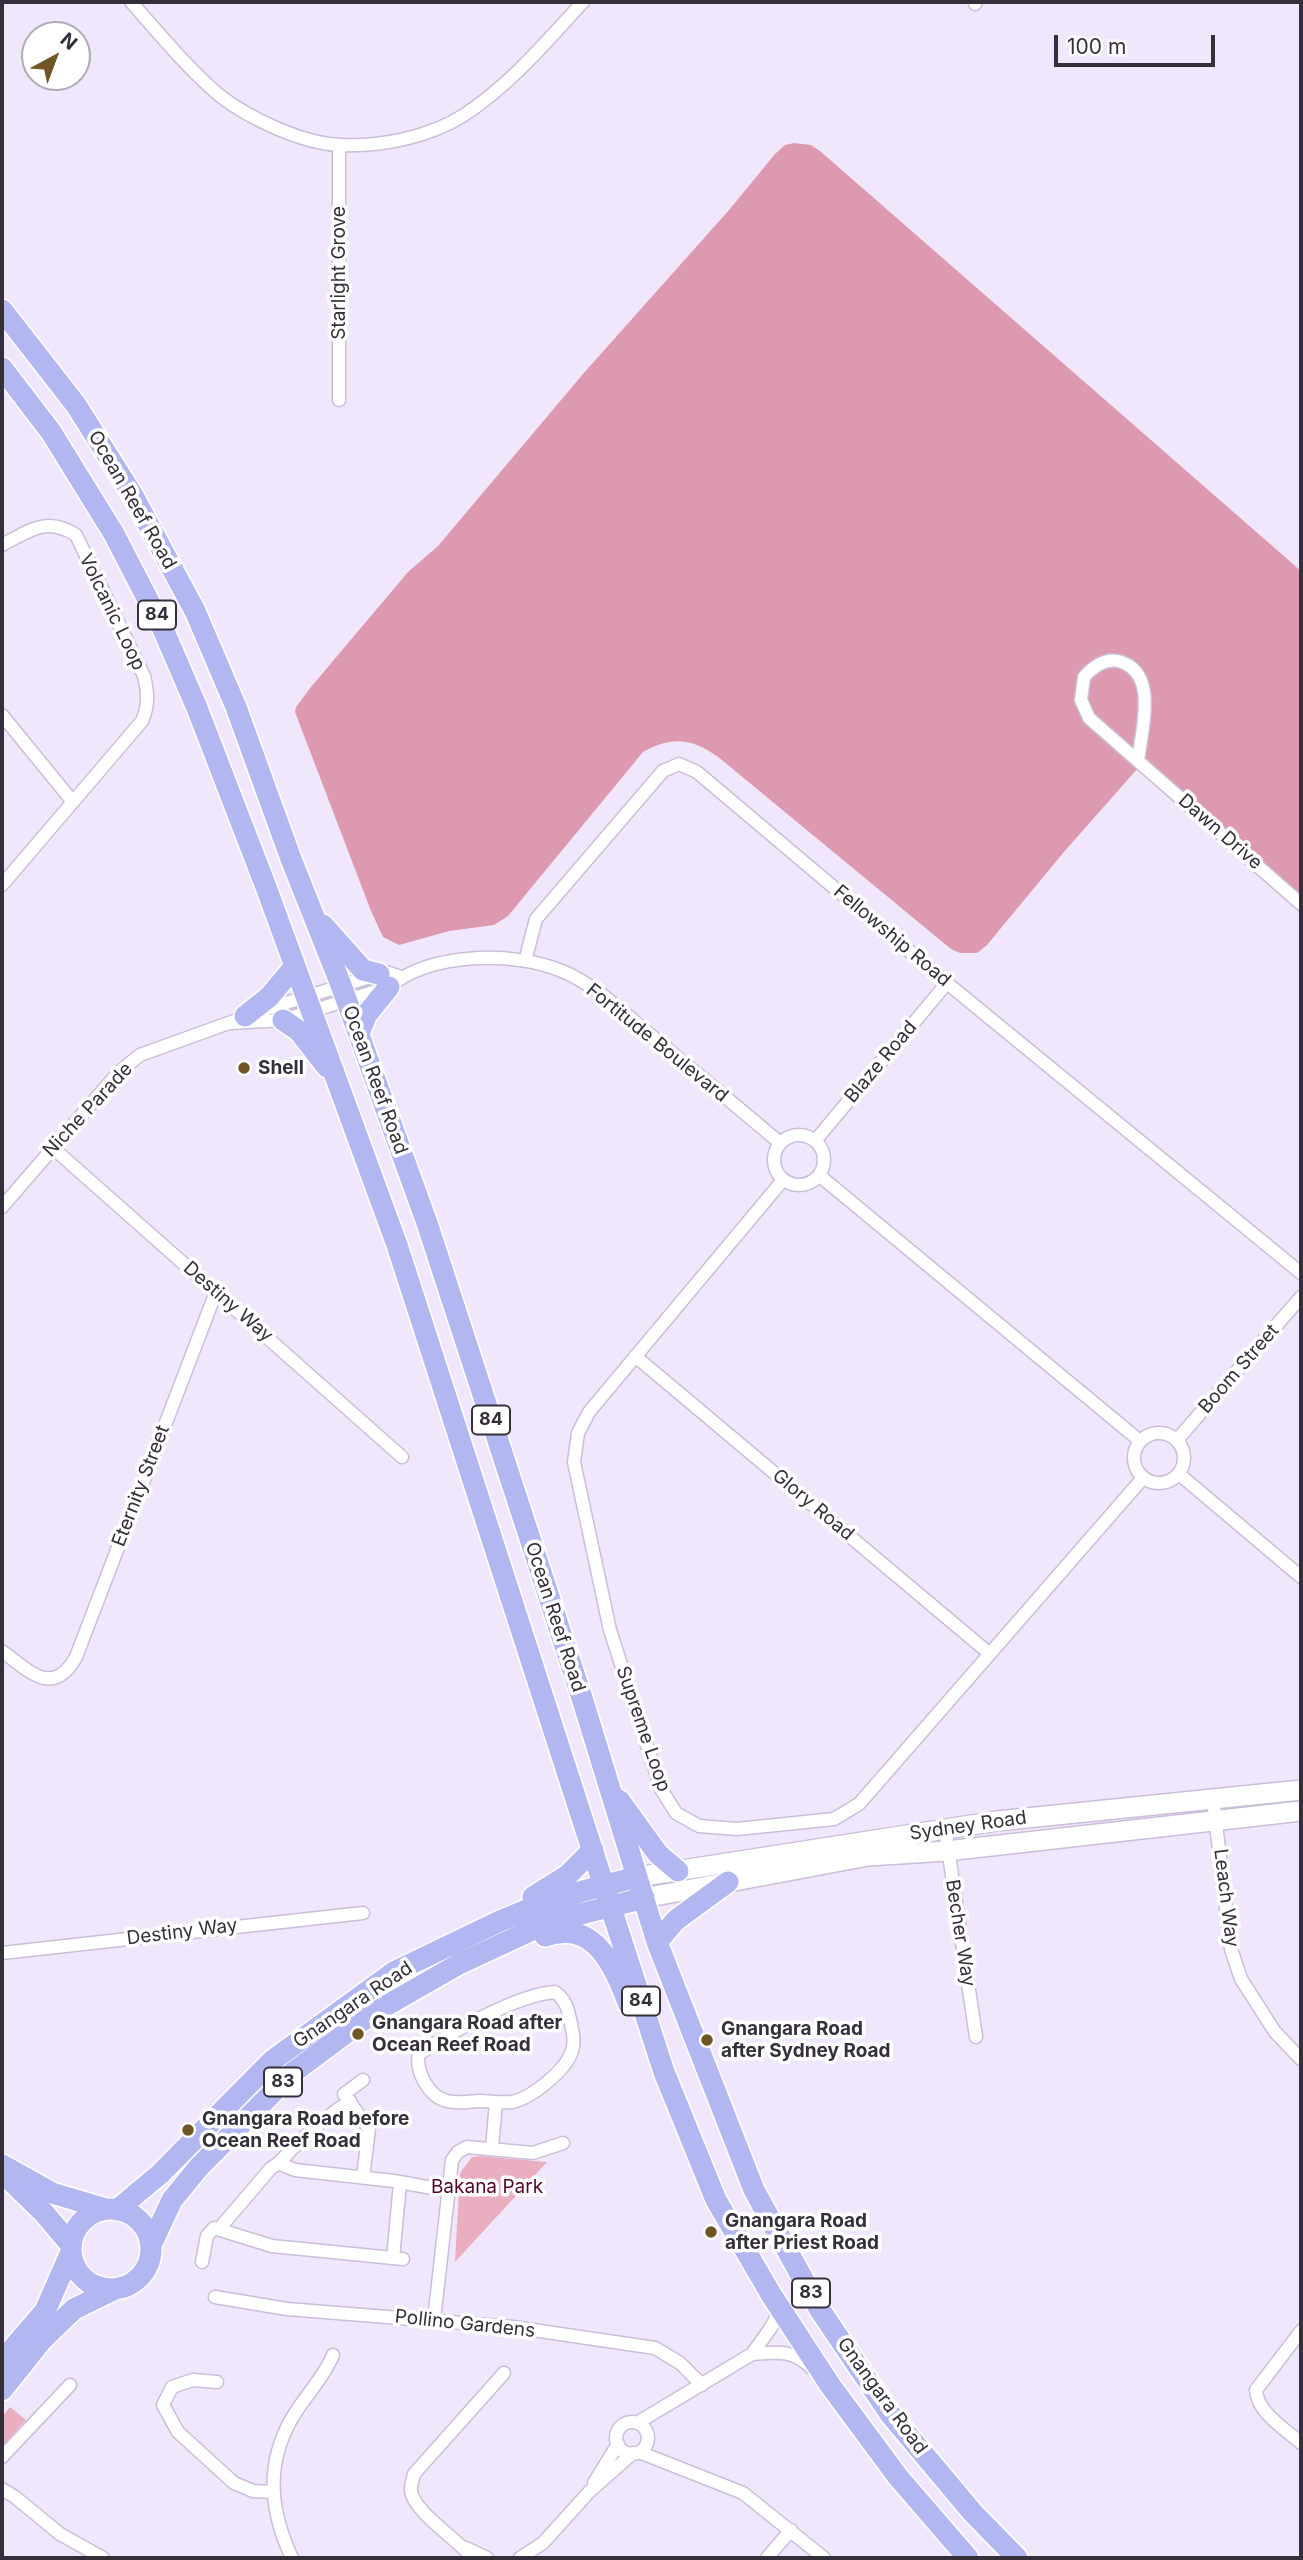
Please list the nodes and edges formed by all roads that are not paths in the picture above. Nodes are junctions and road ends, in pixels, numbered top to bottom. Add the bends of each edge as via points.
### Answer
1 (131, 2) edge
2 (583, 2) edge
3 (339, 145) junction
4 (2, 310) edge
5 (2, 368) edge
6 (339, 400) dead end
7 (2, 545) edge
8 (2, 715) edge
9 (1138, 761) junction
10 (73, 802) junction
11 (2, 885) edge
12 (1301, 904) edge
13 (313, 913) junction
14 (524, 961) junction
15 (295, 966) junction
16 (389, 979) junction
17 (947, 983) junction
18 (344, 992) junction
19 (308, 1004) junction
20 (238, 1020) junction
21 (283, 1020) junction
22 (359, 1033) junction
23 (337, 1080) junction
24 (815, 1141) junction
25 (780, 1143) junction
26 (53, 1148) junction
27 (820, 1175) junction
28 (783, 1180) junction
29 (2, 1207) edge
30 (1301, 1273) edge
31 (216, 1292) junction
32 (1301, 1297) edge
33 (635, 1356) junction
34 (1177, 1440) junction
35 (1140, 1441) junction
36 (402, 1457) dead end
37 (1180, 1474) junction
38 (1143, 1478) junction
39 (1301, 1577) edge
40 (2, 1651) edge
41 (990, 1654) junction
42 (606, 1781) junction
43 (1301, 1790) edge
44 (1213, 1799) junction
45 (1301, 1811) edge
46 (1216, 1820) junction
47 (945, 1828) junction
48 (593, 1850) junction
49 (947, 1851) junction
50 (678, 1871) junction
51 (637, 1877) junction
52 (728, 1882) junction
53 (604, 1885) junction
54 (644, 1898) junction
55 (611, 1906) junction
56 (363, 1913) dead end
57 (500, 1921) junction
58 (657, 1942) junction
59 (2, 1953) edge
60 (459, 1964) junction
61 (976, 2037) dead end
62 (1301, 2059) edge
63 (664, 2071) junction
64 (363, 2080) dead end
65 (350, 2101) junction
66 (496, 2102) junction
67 (563, 2143) dead end
68 (492, 2148) junction
69 (280, 2164) junction
70 (2, 2165) edge
71 (2, 2172) edge
72 (363, 2177) junction
73 (400, 2183) junction
74 (449, 2191) junction
75 (111, 2209) junction
76 (219, 2229) junction
77 (151, 2245) junction
78 (71, 2248) junction
79 (202, 2262) dead end
80 (115, 2289) junction
81 (215, 2298) dead end
82 (781, 2309) junction
83 (434, 2320) junction
84 (1301, 2331) edge
85 (752, 2354) junction
86 (333, 2355) dead end
87 (2, 2361) edge
88 (504, 2373) dead end
89 (217, 2382) dead end
90 (70, 2385) dead end
91 (702, 2385) junction
92 (830, 2385) junction
93 (2, 2390) edge
94 (664, 2407) junction
95 (637, 2423) junction
96 (1301, 2443) edge
97 (618, 2444) junction
98 (642, 2446) junction
99 (2, 2457) edge
100 (2, 2489) edge
101 (272, 2492) junction
102 (589, 2492) junction
103 (791, 2530) junction
104 (542, 2543) junction
105 (463, 2546) junction
106 (97, 2557) edge
107 (292, 2558) edge
108 (472, 2558) edge
109 (487, 2558) edge
110 (520, 2558) edge
111 (535, 2558) edge
112 (767, 2558) edge
113 (824, 2558) edge
114 (968, 2558) edge
115 (1017, 2558) edge

1 - 3 street via 219,94 250,116 293,135
2 - 3 street via 496,91 462,117 425,133 386,142
3 - 6 street, Starlight Grove
4 - 13 main road, Ocean Reef Road / 84 via 89,425 195,611
5 - 15 main road, Ocean Reef Road / 84 via 62,450 150,603 197,708
7 - 10 street, Volcanic Loop via 41,526 65,528 75,535 144,676 148,696 142,721
8 - 10 street
9 - 9 street, Dawn Drive via 1089,718 1081,701 1084,677 1109,660 1129,667 1143,689 1146,704
9 - 12 street, Dawn Drive
10 - 11 street, Volcanic Loop
13 - 16 main road via 357,964
13 - 18 main road, Ocean Reef Road / 84
14 - 16 street, Fortitude Boulevard via 495,957 454,960
14 - 17 street, Fellowship Road via 536,919 663,771 679,764 697,772
14 - 25 street, Fortitude Boulevard via 563,971 605,997
15 - 19 main road, Ocean Reef Road / 84
15 - 20 main road via 269,997
16 - 18 street, Fortitude Boulevard
16 - 22 main road
17 - 24 street, Blaze Road
17 - 30 street, Fellowship Road
18 - 19 street, Niche Parade
18 - 22 main road, Ocean Reef Road / 84
19 - 20 street, Niche Parade
19 - 21 street, Niche Parade
19 - 23 main road, Ocean Reef Road / 84
20 - 21 street, Niche Parade
20 - 26 street, Niche Parade via 140,1055 118,1073
21 - 23 main road via 299,1031
22 - 42 main road, Ocean Reef Road / 84 via 427,1223
23 - 48 main road, Ocean Reef Road / 84 via 397,1245
24 - 25 street via 795,1135
24 - 27 street via 825,1159
25 - 28 street via 774,1166
26 - 29 street, Niche Parade
26 - 31 street, Destiny Way
27 - 28 street via 806,1185
27 - 35 street
28 - 33 street, Supreme Loop
31 - 36 street, Destiny Way
31 - 40 street, Eternity Street via 69,1669 60,1677 36,1676
32 - 34 street, Boom Street
33 - 41 street, Glory Road
33 - 41 street, Supreme Loop via 589,1412 578,1433 574,1462 610,1630 661,1789 676,1814 699,1826 737,1829 834,1819 859,1804
34 - 35 street via 1155,1433
34 - 37 street via 1185,1458
35 - 38 street via 1134,1456
37 - 38 street via 1166,1483
37 - 39 street
38 - 41 street, Supreme Loop
42 - 50 main road via 659,1854
42 - 51 main road, Ocean Reef Road / 84
43 - 44 street, Sydney Road
44 - 46 street, Leach Way
44 - 47 street, Sydney Road
45 - 46 street, Sydney Road
46 - 49 street, Sydney Road
46 - 62 street, Leach Way via 1231,1948 1241,1979 1275,2032
47 - 49 street, Becher Way
47 - 50 street, Sydney Road
48 - 53 main road, Ocean Reef Road / 84
48 - 57 main road via 568,1875
49 - 52 street, Sydney Road via 868,1856
49 - 61 street, Becher Way
50 - 51 street, Sydney Road
51 - 53 main road, Gnangara Road / 83
51 - 54 main road, Ocean Reef Road / 83
52 - 54 street, Sydney Road
52 - 58 main road via 676,1920
53 - 55 main road, Ocean Reef Road / 84
53 - 57 main road, Gnangara Road / 83
54 - 55 main road, Gnangara Road
54 - 58 main road, Gnangara Road / 83
55 - 60 main road, Gnangara Road / 83 via 532,1930
55 - 63 main road, Gnangara Road / 84
56 - 59 street, Destiny Way
57 - 75 main road, Gnangara Road / 83 via 394,1972 273,2060 160,2174
58 - 115 main road, Gnangara Road / 83 via 754,2190 820,2310 890,2414
60 - 63 main road, 83 via 557,1931 573,1931 592,1940 619,1980 641,2034
60 - 77 main road, Gnangara Road / 83 via 370,2015 290,2074 199,2166 173,2200
63 - 82 main road, Gnangara Road / 83 via 716,2200
64 - 65 street via 344,2094
65 - 69 street via 328,2114
65 - 72 street via 369,2129
66 - 66 street via 531,2094 550,2081 572,2055 573,2034 565,2000 555,1992 512,2004 419,2054 419,2071 436,2095 446,2101
66 - 68 street
67 - 68 street via 533,2153
68 - 74 street via 467,2147 458,2152 452,2160
69 - 72 street via 295,2170
69 - 76 street via 271,2168
70 - 75 main road via 52,2193
71 - 78 main road via 44,2213
72 - 73 street
73 - 74 street
73 - 76 street via 398,2258 272,2246
74 - 83 street
75 - 77 main road via 127,2212 144,2225
75 - 78 main road, 83 via 86,2217
76 - 79 street via 209,2232
77 - 80 main road, 83 via 146,2270 138,2280
78 - 80 main road via 80,2275 102,2288
78 - 87 main road via 45,2311
80 - 93 main road via 74,2309
81 - 83 street, Pollino Gardens via 287,2309
82 - 85 street
82 - 92 main road, Gnangara Road / 83
83 - 91 street, Pollino Gardens via 655,2348 680,2363
84 - 96 street via 1255,2390 1262,2408
85 - 91 street
85 - 92 street via 793,2354
86 - 101 street via 326,2373 292,2418 278,2449
88 - 105 street via 414,2474 411,2492 419,2508
89 - 101 street via 193,2380 172,2387 163,2406 178,2431 234,2483
90 - 99 street
91 - 94 street
92 - 114 main road, Gnangara Road / 83 via 898,2477
94 - 95 street
94 - 98 street
95 - 97 street via 620,2427
95 - 98 street via 646,2429
97 - 98 street via 622,2449
97 - 102 street
98 - 102 street
98 - 103 street via 743,2493
100 - 106 street
101 - 107 street
102 - 104 street
103 - 112 street
103 - 113 street
104 - 110 street
104 - 111 street
105 - 108 street
105 - 109 street

